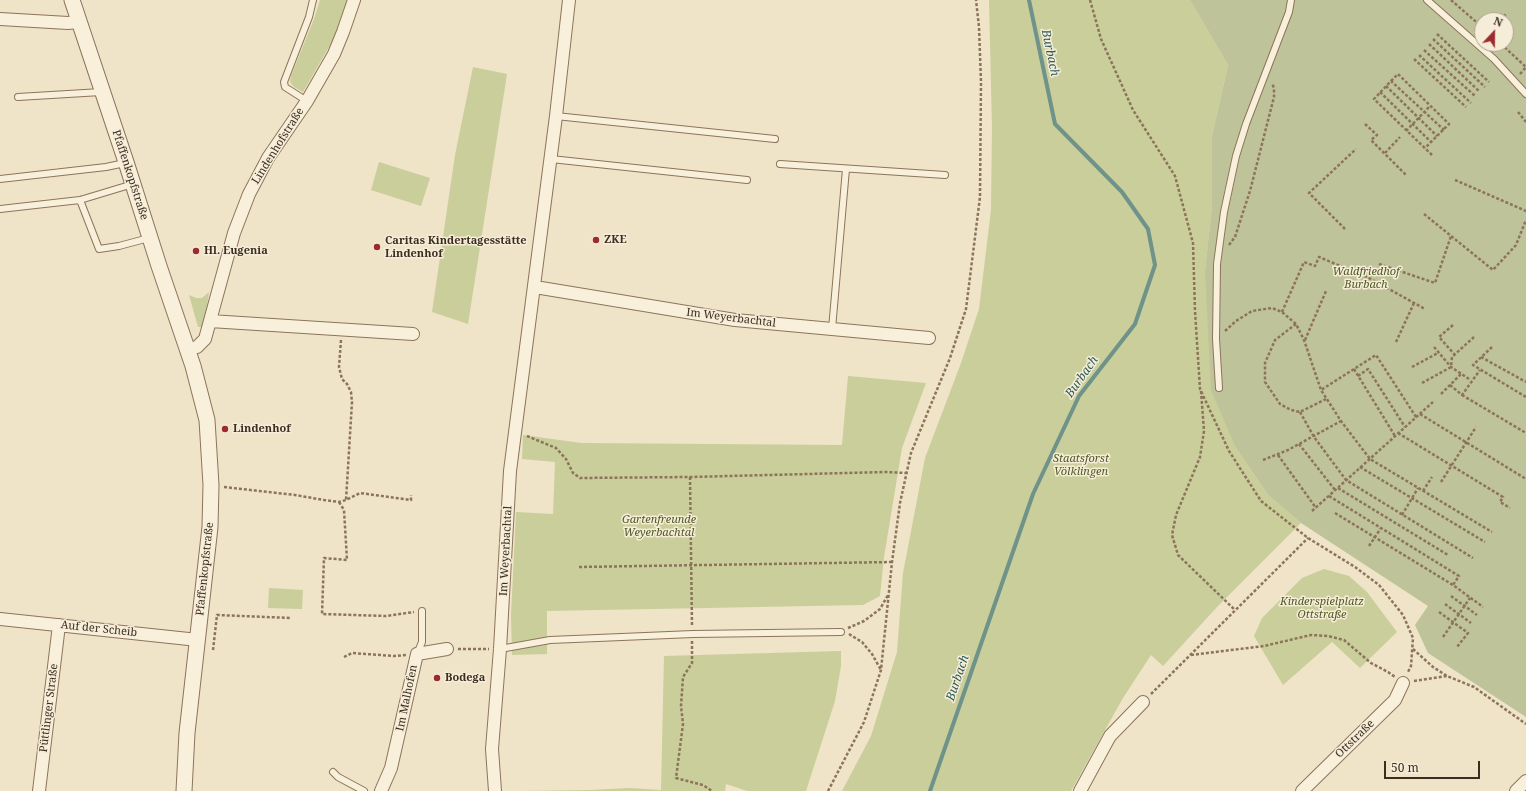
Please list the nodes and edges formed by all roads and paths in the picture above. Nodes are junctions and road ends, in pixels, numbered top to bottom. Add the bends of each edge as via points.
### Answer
1 (72, 0) edge
2 (313, 0) edge
3 (354, 0) edge
4 (569, 0) edge
5 (976, 0) edge
6 (1090, 0) edge
7 (1291, 0) edge
8 (1427, 0) edge
9 (1450, 0) edge
10 (0, 19) edge
11 (1474, 20) edge
12 (78, 22) junction
13 (1438, 34) dead end
14 (1433, 39) dead end
15 (1429, 44) dead end
16 (1424, 50) dead end
17 (1510, 52) edge
18 (1419, 55) dead end
19 (1414, 60) dead end
20 (1526, 67) edge
21 (1266, 71) junction
22 (1392, 80) junction
23 (1489, 82) dead end
24 (1386, 86) junction
25 (1485, 87) dead end
26 (103, 91) junction
27 (1380, 92) junction
28 (1480, 92) dead end
29 (1526, 94) edge
30 (1476, 96) dead end
31 (18, 97) dead end
32 (306, 101) junction
33 (1470, 103) dead end
34 (1430, 106) junction
35 (1466, 107) dead end
36 (1425, 112) junction
37 (1518, 112) dead end
38 (556, 116) junction
39 (1419, 118) junction
40 (1526, 122) edge
41 (1365, 124) dead end
42 (1413, 124) junction
43 (1444, 130) junction
44 (1406, 131) junction
45 (1400, 136) dead end
46 (1437, 136) junction
47 (775, 139) dead end
48 (1431, 142) junction
49 (1425, 148) junction
50 (1356, 149) dead end
51 (1385, 153) junction
52 (1432, 154) dead end
53 (551, 159) junction
54 (126, 162) junction
55 (780, 164) dead end
56 (846, 169) junction
57 (945, 175) dead end
58 (1407, 176) dead end
59 (0, 179) edge
60 (747, 180) dead end
61 (1454, 180) dead end
62 (133, 184) junction
63 (80, 200) junction
64 (0, 209) edge
65 (1526, 211) edge
66 (1424, 214) dead end
67 (1526, 220) edge
68 (1345, 229) dead end
69 (1452, 236) junction
70 (150, 238) junction
71 (1217, 264) junction
72 (1379, 264) dead end
73 (534, 287) junction
74 (1326, 291) dead end
75 (1414, 303) junction
76 (1425, 309) dead end
77 (1282, 312) junction
78 (210, 321) junction
79 (1296, 324) junction
80 (1453, 325) dead end
81 (832, 329) junction
82 (342, 330) junction
83 (413, 334) dead end
84 (1474, 337) dead end
85 (929, 338) dead end
86 (1216, 339) junction
87 (1304, 340) junction
88 (1396, 342) dead end
89 (1434, 347) dead end
90 (1492, 347) dead end
91 (187, 350) junction
92 (1438, 353) junction
93 (1455, 355) junction
94 (1481, 357) junction
95 (1412, 367) dead end
96 (1451, 367) junction
97 (1354, 369) junction
98 (1480, 370) junction
99 (1461, 374) junction
100 (1358, 376) junction
101 (1469, 379) dead end
102 (1526, 382) edge
103 (1422, 383) dead end
104 (1450, 385) junction
105 (1219, 388) dead end
106 (1200, 389) junction
107 (1321, 390) junction
108 (1441, 394) dead end
109 (1462, 395) junction
110 (1526, 397) edge
111 (1326, 399) junction
112 (1433, 402) dead end
113 (1300, 412) junction
114 (1420, 414) junction
115 (1416, 417) junction
116 (1341, 421) junction
117 (1405, 427) junction
118 (1476, 427) dead end
119 (1526, 433) edge
120 (514, 435) junction
121 (1397, 435) junction
122 (1314, 437) junction
123 (1466, 443) junction
124 (1299, 444) junction
125 (1278, 455) junction
126 (1370, 459) junction
127 (1263, 460) dead end
128 (1451, 466) junction
129 (1360, 467) junction
130 (907, 473) junction
131 (690, 477) junction
132 (1432, 477) dead end
133 (1526, 479) edge
134 (1346, 480) junction
135 (1441, 482) dead end
136 (211, 485) junction
137 (1418, 488) junction
138 (1337, 489) junction
139 (1424, 491) junction
140 (412, 496) dead end
141 (1329, 496) junction
142 (1412, 498) junction
143 (346, 500) junction
144 (339, 502) junction
145 (1316, 508) junction
146 (1510, 508) dead end
147 (1312, 511) dead end
148 (1336, 513) dead end
149 (1402, 515) junction
150 (1381, 528) junction
151 (1492, 532) dead end
152 (1375, 537) junction
153 (1308, 538) junction
154 (1485, 542) dead end
155 (1369, 546) dead end
156 (1448, 555) dead end
157 (1473, 558) dead end
158 (892, 562) junction
159 (692, 565) junction
160 (578, 567) dead end
161 (1453, 585) junction
162 (889, 594) junction
163 (1451, 596) dead end
164 (1470, 598) junction
165 (1445, 604) dead end
166 (1465, 606) junction
167 (1483, 607) dead end
168 (1235, 610) junction
169 (422, 611) joint
170 (1439, 612) dead end
171 (1459, 615) junction
172 (1477, 616) dead end
173 (291, 618) dead end
174 (0, 619) edge
175 (1453, 622) junction
176 (1471, 624) dead end
177 (59, 625) junction
178 (841, 632) junction
179 (692, 634) junction
180 (1443, 637) dead end
181 (198, 640) junction
182 (1457, 647) dead end
183 (447, 649) joint
184 (496, 649) junction
185 (1413, 649) junction
186 (212, 650) dead end
187 (416, 654) junction
188 (1191, 655) junction
189 (344, 657) dead end
190 (881, 670) junction
191 (1447, 676) junction
192 (1403, 683) junction
193 (1143, 702) joint
194 (1526, 724) edge
195 (333, 772) dead end
196 (1526, 781) edge
197 (39, 791) edge
198 (184, 791) edge
199 (364, 791) edge
200 (381, 791) edge
201 (495, 791) edge
202 (712, 791) edge
203 (828, 791) edge
204 (1080, 791) edge
205 (1302, 791) edge
206 (1516, 791) edge

1 - 12 street, Pfaffenkopfstraße
2 - 32 lane via 284,82 285,87
3 - 32 street, Lindenhofstraße via 334,54
4 - 38 street, Im Weyerbachtal
5 - 130 path via 981,82 980,196 966,309 950,358 911,453
6 - 106 path via 1101,39 1133,110 1175,176 1193,243
7 - 21 lane via 1289,12
8 - 29 lane via 1494,59
9 - 11 path
10 - 12 street
12 - 26 street, Pfaffenkopfstraße
13 - 23 path
14 - 25 path
15 - 28 path
16 - 30 path
17 - 20 path
18 - 33 path
19 - 35 path
21 - 71 lane via 1236,156 1224,212
21 - 71 path via 1274,88 1274,97 1250,191 1235,237
22 - 24 path
22 - 34 path via 1398,74
22 - 36 path
24 - 27 path
24 - 39 path
26 - 31 lane
26 - 54 street, Pfaffenkopfstraße
27 - 42 path
27 - 44 path via 1374,99
32 - 78 street, Lindenhofstraße via 268,158 249,194 234,233
34 - 36 path
34 - 43 path via 1449,124
36 - 39 path
36 - 43 path
37 - 40 path
38 - 47 lane
38 - 53 street, Im Weyerbachtal
39 - 42 path
39 - 46 path
41 - 51 path via 1377,135 1371,140
42 - 44 path
42 - 48 path
43 - 46 path
44 - 49 path
45 - 51 path
46 - 48 path
48 - 49 path
49 - 52 path
50 - 68 path via 1309,194
51 - 58 path
53 - 60 lane
53 - 73 street, Im Weyerbachtal
54 - 59 lane via 106,167
54 - 62 street, Pfaffenkopfstraße
55 - 56 lane
56 - 57 lane
56 - 81 lane
61 - 65 path
62 - 63 lane
62 - 70 street, Pfaffenkopfstraße
63 - 64 lane
63 - 70 lane via 99,249
66 - 69 path
67 - 69 path via 1516,245 1492,270
69 - 72 path via 1435,283
70 - 91 street, Pfaffenkopfstraße
71 - 86 lane
73 - 81 street, Im Weyerbachtal via 735,320
73 - 120 street, Im Weyerbachtal
74 - 87 path
75 - 76 path
75 - 77 path via 1369,278 1319,257 1315,266 1304,262
75 - 88 path
77 - 79 path
77 - 86 path via 1272,308 1252,311
78 - 82 street
78 - 91 street via 205,339 197,347
79 - 87 path
79 - 113 path via 1275,340 1265,363 1265,382 1280,404
80 - 93 path via 1439,337
81 - 85 street, Im Weyerbachtal
82 - 83 street
82 - 143 path via 339,367 342,379 351,392 352,402
84 - 93 path
86 - 105 lane
87 - 107 path
89 - 92 path
90 - 94 path
91 - 136 street, Pfaffenkopfstraße via 207,420
92 - 95 path
92 - 96 path
93 - 96 path via 1452,357
94 - 98 path via 1472,365
94 - 102 path
96 - 99 path
96 - 103 path
97 - 100 path
97 - 107 path
97 - 115 path via 1376,355
98 - 109 path
98 - 110 path
99 - 101 path
99 - 104 path
100 - 117 path via 1368,369
100 - 121 path
104 - 108 path
104 - 109 path
106 - 153 path via 1229,451 1261,501
106 - 168 path via 1204,431 1200,457 1176,515 1172,535 1178,555
107 - 111 path
109 - 119 path
111 - 113 path
111 - 116 path
112 - 114 path
113 - 122 path
114 - 115 path
114 - 123 path
115 - 117 path
116 - 122 path
116 - 126 path
117 - 121 path
118 - 123 path
120 - 131 path via 527,436 556,448 566,459 573,473 580,478
120 - 184 street, Im Weyerbachtal
121 - 126 path
121 - 128 path
122 - 124 path
122 - 134 path
123 - 128 path
123 - 133 path
124 - 125 path
124 - 138 path
125 - 127 path
125 - 145 path
126 - 129 path
126 - 137 path
128 - 135 path
128 - 146 path via 1503,497 1500,502
129 - 134 path
129 - 142 path
130 - 131 path
130 - 158 path via 900,502
131 - 159 path
132 - 139 path
134 - 138 path
134 - 149 path
136 - 144 path via 296,494
136 - 181 street, Pfaffenkopfstraße via 210,527
137 - 139 path
137 - 142 path
138 - 141 path
138 - 156 path
139 - 151 path
140 - 143 path via 411,500 360,493
141 - 145 path
141 - 150 path
142 - 149 path
142 - 154 path
143 - 144 path
144 - 169 path via 344,510 347,560 324,558 322,614 386,616
145 - 147 path
148 - 152 path
149 - 157 path
150 - 152 path
150 - 161 path via 1459,576
152 - 155 path
152 - 161 path
153 - 168 path
153 - 185 path via 1379,585 1403,615 1413,638
158 - 159 path
158 - 162 path
159 - 160 path
159 - 179 path
161 - 164 path
162 - 178 path via 880,608 864,621
162 - 190 path
163 - 166 path
164 - 166 path
164 - 167 path
165 - 171 path
166 - 171 path
166 - 172 path
168 - 188 path
169 - 187 lane via 422,642
170 - 175 path
171 - 175 path
171 - 176 path
173 - 186 path via 216,615
174 - 177 street, Auf der Scheib
175 - 180 path
175 - 182 path via 1468,633
177 - 181 street, Auf der Scheib
177 - 197 street, Püttlinger Straße
178 - 179 lane
178 - 190 path via 852,635 862,642
179 - 184 lane via 550,640
179 - 202 path via 692,663 683,677 683,724 676,778
181 - 198 street, Pfaffenkopfstraße via 187,733
183 - 184 path
183 - 187 street, Im Malhofen
184 - 201 street, Im Weyerbachtal via 492,749
185 - 191 path
185 - 192 path via 1411,666
187 - 189 path via 394,656 352,653
187 - 200 street, Im Malhofen via 391,768
188 - 192 path via 1264,646 1312,635 1328,636 1344,640 1371,663
188 - 193 path
190 - 203 path via 864,722
191 - 192 path
191 - 194 path via 1474,687
192 - 205 street, Ottstraße via 1395,700
193 - 204 street via 1110,736
195 - 199 lane
196 - 206 street

